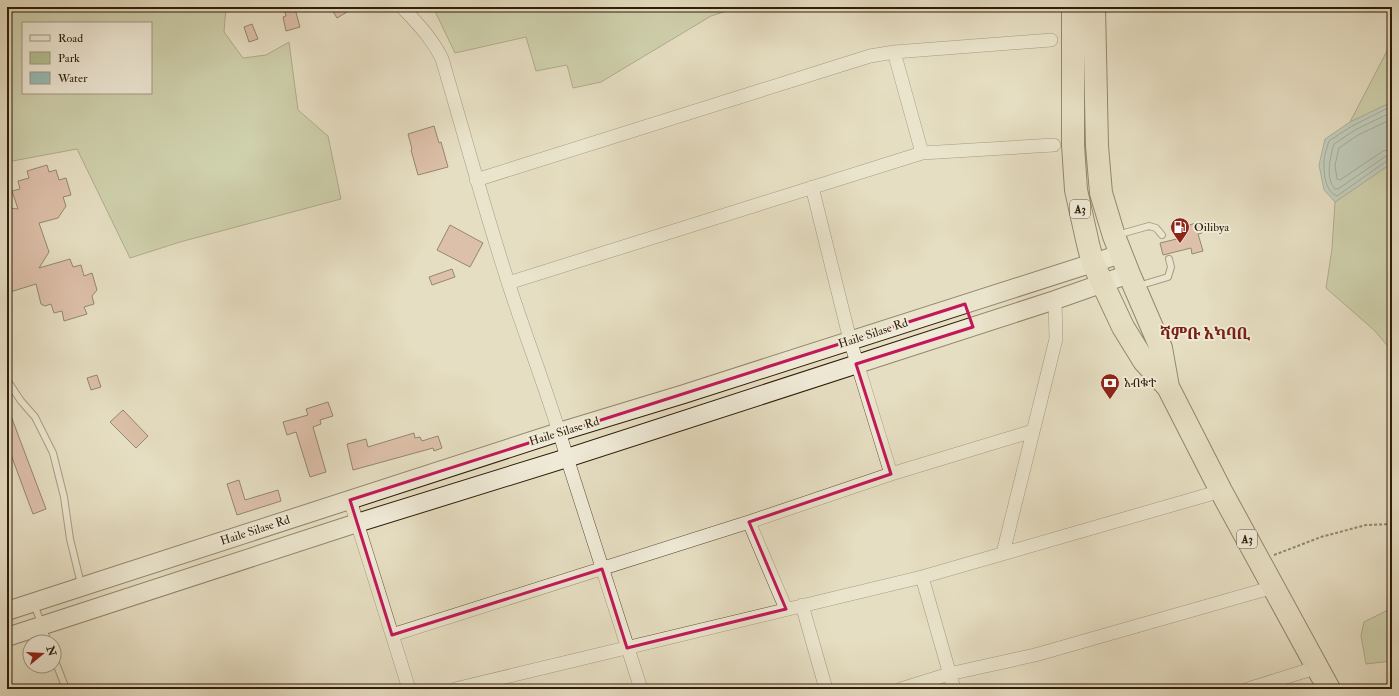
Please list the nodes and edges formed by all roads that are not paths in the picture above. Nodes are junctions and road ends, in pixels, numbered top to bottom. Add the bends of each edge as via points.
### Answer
1 (402, 7) edge
2 (1072, 7) edge
3 (1094, 7) edge
4 (1051, 40) dead end
5 (894, 52) junction
6 (1054, 145) dead end
7 (922, 153) junction
8 (476, 180) junction
9 (812, 187) junction
10 (1162, 235) dead end
11 (1118, 245) junction
12 (1169, 259) dead end
13 (1093, 263) junction
14 (1132, 281) junction
15 (508, 283) junction
16 (1102, 284) junction
17 (1056, 300) junction
18 (966, 304) junction
19 (973, 327) junction
20 (850, 340) junction
21 (856, 364) junction
22 (7, 380) edge
23 (1168, 387) junction
24 (1033, 431) junction
25 (559, 432) junction
26 (566, 458) junction
27 (891, 474) junction
28 (1221, 491) junction
29 (350, 500) junction
30 (749, 522) junction
31 (357, 523) junction
32 (1002, 553) junction
33 (602, 569) junction
34 (922, 577) junction
35 (82, 586) junction
36 (1274, 587) junction
37 (34, 602) junction
38 (802, 605) junction
39 (786, 609) junction
40 (7, 611) edge
41 (45, 634) edge
42 (22, 636) edge
43 (392, 636) junction
44 (7, 637) edge
45 (627, 648) junction
46 (1318, 667) junction
47 (60, 674) edge
48 (949, 674) junction
49 (66, 689) edge
50 (409, 689) edge
51 (455, 689) edge
52 (641, 689) edge
53 (826, 689) edge
54 (901, 689) edge
55 (954, 689) edge
56 (1248, 689) edge
57 (1329, 689) edge

1 - 8 street via 426,32 439,52
2 - 13 highway, A3 via 1073,145 1076,190
3 - 11 highway, A3 via 1101,192
4 - 5 street
5 - 7 street
5 - 8 street via 870,56
6 - 7 street
7 - 9 street
8 - 15 street
9 - 15 street
9 - 20 street
10 - 11 lane via 1156,228 1149,226
11 - 13 main road, Haile Silase Rd
11 - 14 highway, A3
12 - 14 lane via 1171,267 1168,277
13 - 16 highway, A3
13 - 18 main road, Haile Silase Rd
14 - 16 main road, Haile Silase Rd
14 - 23 highway, A3 via 1161,348
15 - 25 street
16 - 17 main road, Haile Silase Rd
16 - 23 highway, A3 via 1144,361
17 - 19 main road, Haile Silase Rd
17 - 24 street via 1056,339
18 - 19 main road
18 - 20 main road, Haile Silase Rd
19 - 21 main road, Haile Silase Rd
20 - 21 street
20 - 25 main road, Haile Silase Rd
21 - 26 main road, Haile Silase Rd
21 - 27 street
22 - 35 lane via 35,417 53,453
23 - 28 highway, A3
24 - 27 street
24 - 32 street
25 - 26 street
25 - 29 main road, Haile Silase Rd
26 - 31 main road, Haile Silase Rd
26 - 33 street
27 - 30 street
28 - 32 street
28 - 36 highway, A3
29 - 31 street
29 - 35 main road, Haile Silase Rd
30 - 33 street
30 - 39 street
31 - 41 main road, Haile Silase Rd
31 - 43 street
32 - 34 street
33 - 43 street
33 - 45 street
34 - 38 street
34 - 48 street
35 - 37 main road, Haile Silase Rd
36 - 46 highway, A3
36 - 48 street via 1035,655
37 - 40 main road, Haile Silase Rd
37 - 41 lane
38 - 39 street
38 - 53 street
39 - 45 street
42 - 44 main road, Haile Silase Rd
43 - 50 street
45 - 51 street
45 - 52 street
46 - 56 street
46 - 57 highway, A3
47 - 49 lane
48 - 54 street
48 - 55 street

